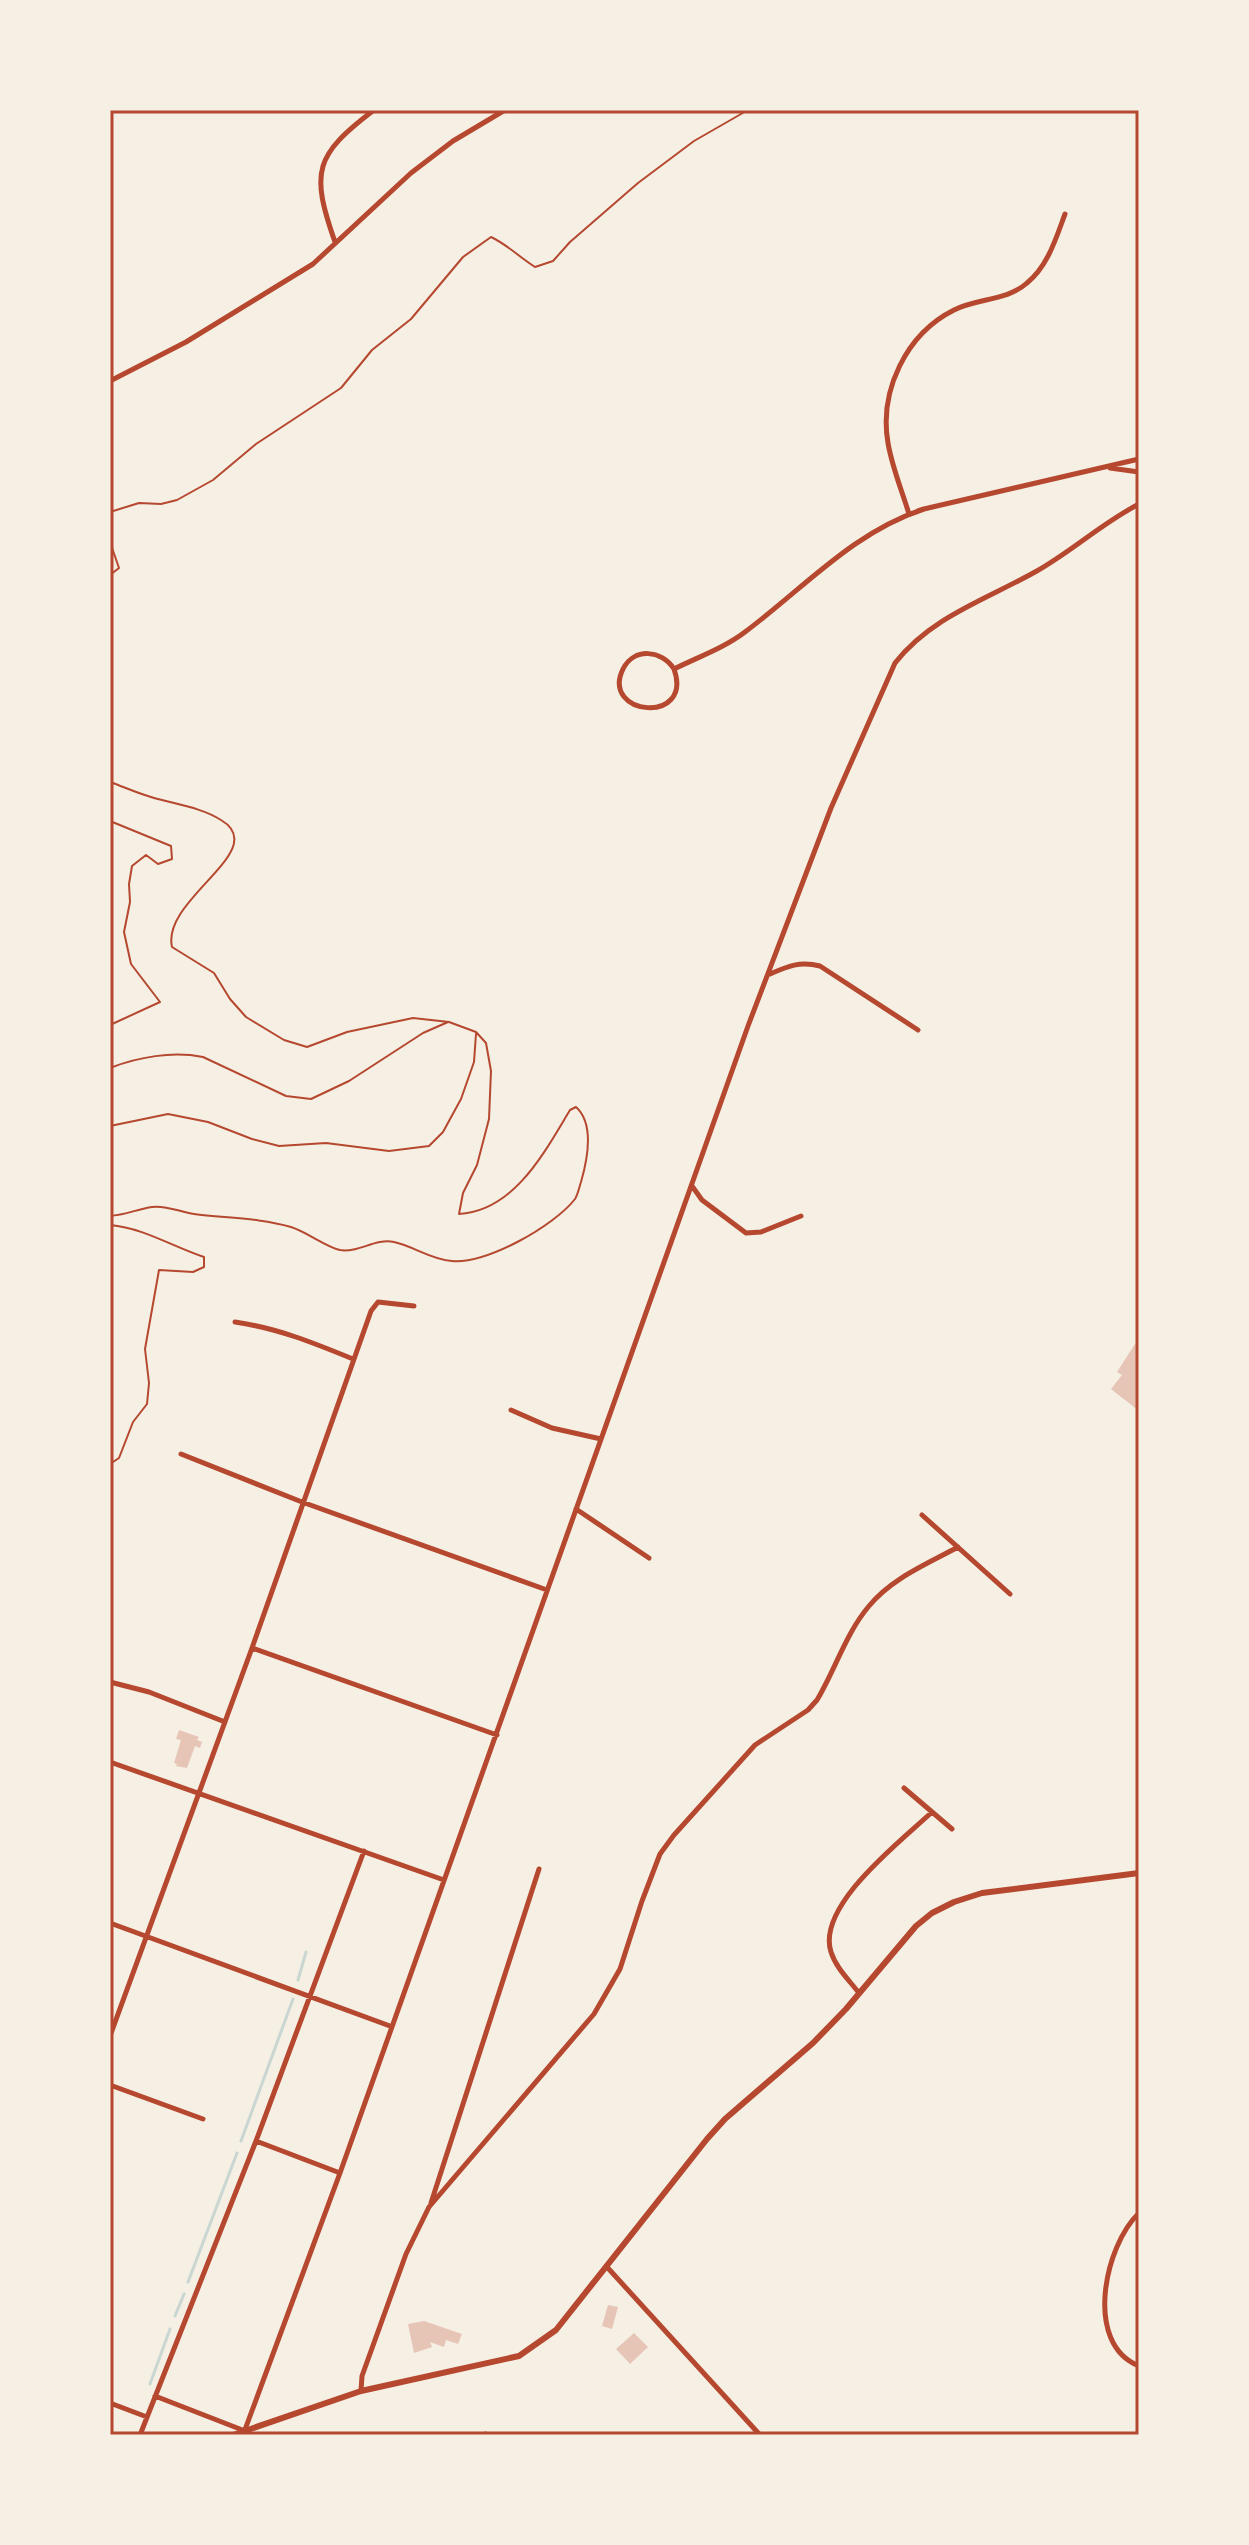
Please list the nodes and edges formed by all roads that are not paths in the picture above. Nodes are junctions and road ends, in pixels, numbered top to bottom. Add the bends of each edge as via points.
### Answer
1 (374, 110) edge
2 (505, 110) edge
3 (1065, 214) dead end
4 (335, 242) junction
5 (110, 381) edge
6 (1139, 459) edge
7 (1129, 461) junction
8 (1109, 468) junction
9 (1129, 472) junction
10 (1139, 472) edge
11 (1139, 504) edge
12 (909, 514) junction
13 (674, 669) junction
14 (769, 974) junction
15 (918, 1030) dead end
16 (692, 1186) junction
17 (801, 1216) dead end
18 (414, 1306) dead end
19 (235, 1322) dead end
20 (353, 1359) junction
21 (511, 1410) dead end
22 (601, 1439) junction
23 (181, 1454) dead end
24 (302, 1502) junction
25 (576, 1509) junction
26 (922, 1515) dead end
27 (958, 1547) junction
28 (649, 1558) dead end
29 (547, 1590) junction
30 (1010, 1594) dead end
31 (252, 1648) junction
32 (110, 1682) edge
33 (225, 1722) junction
34 (497, 1735) junction
35 (110, 1762) edge
36 (904, 1788) dead end
37 (198, 1792) junction
38 (932, 1812) junction
39 (952, 1829) dead end
40 (364, 1851) junction
41 (539, 1869) dead end
42 (1139, 1873) edge
43 (444, 1880) junction
44 (110, 1923) edge
45 (145, 1937) junction
46 (859, 1993) junction
47 (310, 1997) junction
48 (390, 2026) junction
49 (110, 2036) edge
50 (110, 2085) edge
51 (203, 2119) dead end
52 (256, 2141) junction
53 (340, 2173) junction
54 (429, 2207) junction
55 (1139, 2213) edge
56 (607, 2267) junction
57 (1139, 2366) edge
58 (361, 2391) junction
59 (155, 2396) junction
60 (110, 2403) edge
61 (147, 2417) junction
62 (244, 2433) edge
63 (486, 2433) edge
64 (140, 2435) edge
65 (233, 2435) edge
66 (477, 2435) edge
67 (760, 2435) edge

1 - 4 street via 338,139 320,173
2 - 4 street via 411,173
3 - 12 street via 1046,260 1025,285 949,312 923,332 903,358 888,401 887,429
4 - 5 street via 313,264 186,342
6 - 7 street
7 - 8 street
7 - 9 street
8 - 9 street
8 - 12 street
9 - 10 street
11 - 14 street via 1037,572 942,620 895,663 831,808
12 - 13 street via 861,538 736,638
13 - 13 street via 675,690 660,707 639,707 623,693 621,674 635,656 657,654
14 - 15 street via 794,964 820,966
14 - 16 street
16 - 17 street via 746,1233
16 - 22 street
18 - 20 street via 378,1302
19 - 20 street via 276,1330
20 - 24 street
21 - 22 street via 552,1428
22 - 25 street
23 - 24 street
24 - 29 street
24 - 31 street
25 - 28 street
25 - 29 street
26 - 27 street
27 - 30 street
27 - 54 street via 909,1573 867,1607 817,1700 755,1745 674,1835 660,1854 620,1969 594,2014
29 - 34 street
31 - 33 street
31 - 34 street
32 - 33 street
33 - 37 street
34 - 43 street
35 - 37 street
36 - 38 street
37 - 40 street
37 - 45 street
38 - 39 street
38 - 46 street via 845,1896 833,1919 830,1950
40 - 43 street
40 - 47 street
41 - 54 street
42 - 46 street via 982,1893 954,1902 916,1926
43 - 48 street
44 - 45 street
45 - 47 street
45 - 49 street
46 - 56 street via 813,2043 716,2129
47 - 48 street
47 - 52 street
48 - 53 street
50 - 51 street
52 - 53 street
52 - 59 street
53 - 62 street
54 - 58 street via 406,2254
55 - 57 street via 1128,2223 1115,2256 1104,2316 1110,2341
56 - 58 street via 556,2330 519,2356
56 - 67 street
58 - 62 street
59 - 61 street
59 - 62 street
60 - 61 street
61 - 64 street
62 - 65 street
63 - 66 lane

